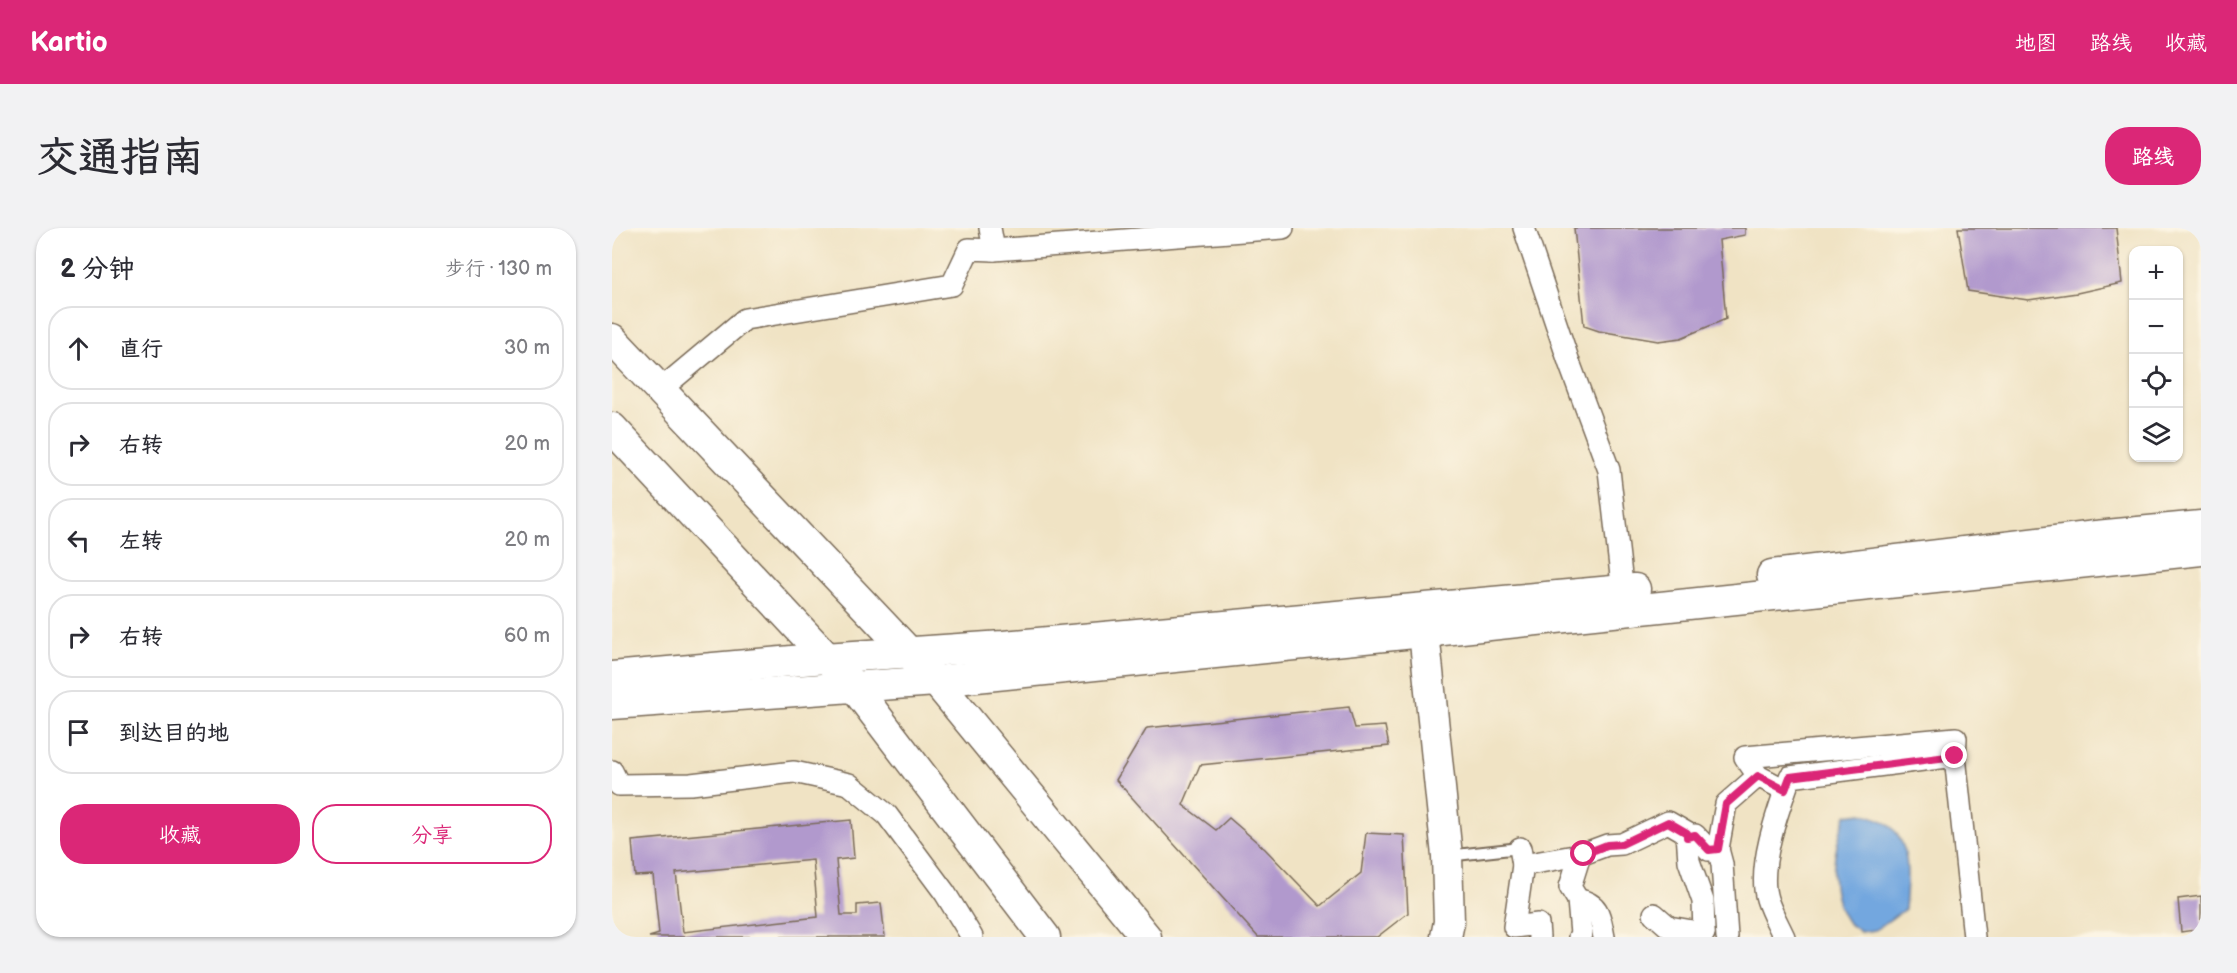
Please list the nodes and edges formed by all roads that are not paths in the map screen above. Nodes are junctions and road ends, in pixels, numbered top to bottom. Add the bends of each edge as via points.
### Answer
1 (990, 228) edge
2 (1283, 228) edge
3 (1524, 228) edge
4 (1158, 232) edge
5 (994, 250) junction
6 (612, 339) edge
7 (660, 390) junction
8 (612, 428) edge
9 (2201, 526) edge
10 (2201, 550) edge
11 (1624, 601) junction
12 (1424, 632) junction
13 (909, 653) junction
14 (825, 658) junction
15 (612, 677) edge
16 (936, 681) junction
17 (855, 688) junction
18 (612, 704) edge
19 (1955, 756) junction
20 (612, 771) edge
21 (1758, 776) junction
22 (1785, 790) junction
23 (1687, 837) junction
24 (1718, 849) junction
25 (1580, 855) junction
26 (1447, 856) junction
27 (1521, 856) junction
28 (1578, 900) junction
29 (1654, 914) dead end
30 (1702, 935) edge
31 (972, 937) edge
32 (1045, 937) edge
33 (1146, 937) edge
34 (1446, 937) edge
35 (1539, 937) edge
36 (1579, 937) edge
37 (1604, 937) edge
38 (1727, 937) edge
39 (1784, 937) edge
40 (1974, 937) edge

1 - 5 street
2 - 4 street
3 - 11 street via 1609,470
4 - 5 street
5 - 7 street via 969,249 952,285 745,319
6 - 7 street
7 - 13 street
8 - 14 street
9 - 11 street via 1699,584
10 - 11 street
11 - 12 street
11 - 13 street
12 - 16 street
12 - 26 street
13 - 14 street
13 - 16 street
14 - 15 street
14 - 17 street
16 - 17 street
16 - 33 street
17 - 18 street
17 - 32 street
19 - 21 street via 1956,738 1745,757
19 - 22 street via 1790,777
19 - 40 street
20 - 31 street via 619,784 691,784 794,772 849,784 887,815
21 - 22 street
21 - 24 street via 1726,804
22 - 39 street via 1765,868 1766,897
23 - 24 street via 1695,835 1709,850
23 - 25 street via 1687,833 1668,822 1622,844
23 - 30 street via 1689,861 1703,901
24 - 38 street
25 - 27 street
25 - 28 street via 1570,887
26 - 27 lane
26 - 34 street
27 - 35 street via 1514,927 1538,924
28 - 36 street
28 - 37 street via 1595,907
29 - 30 street via 1669,927

